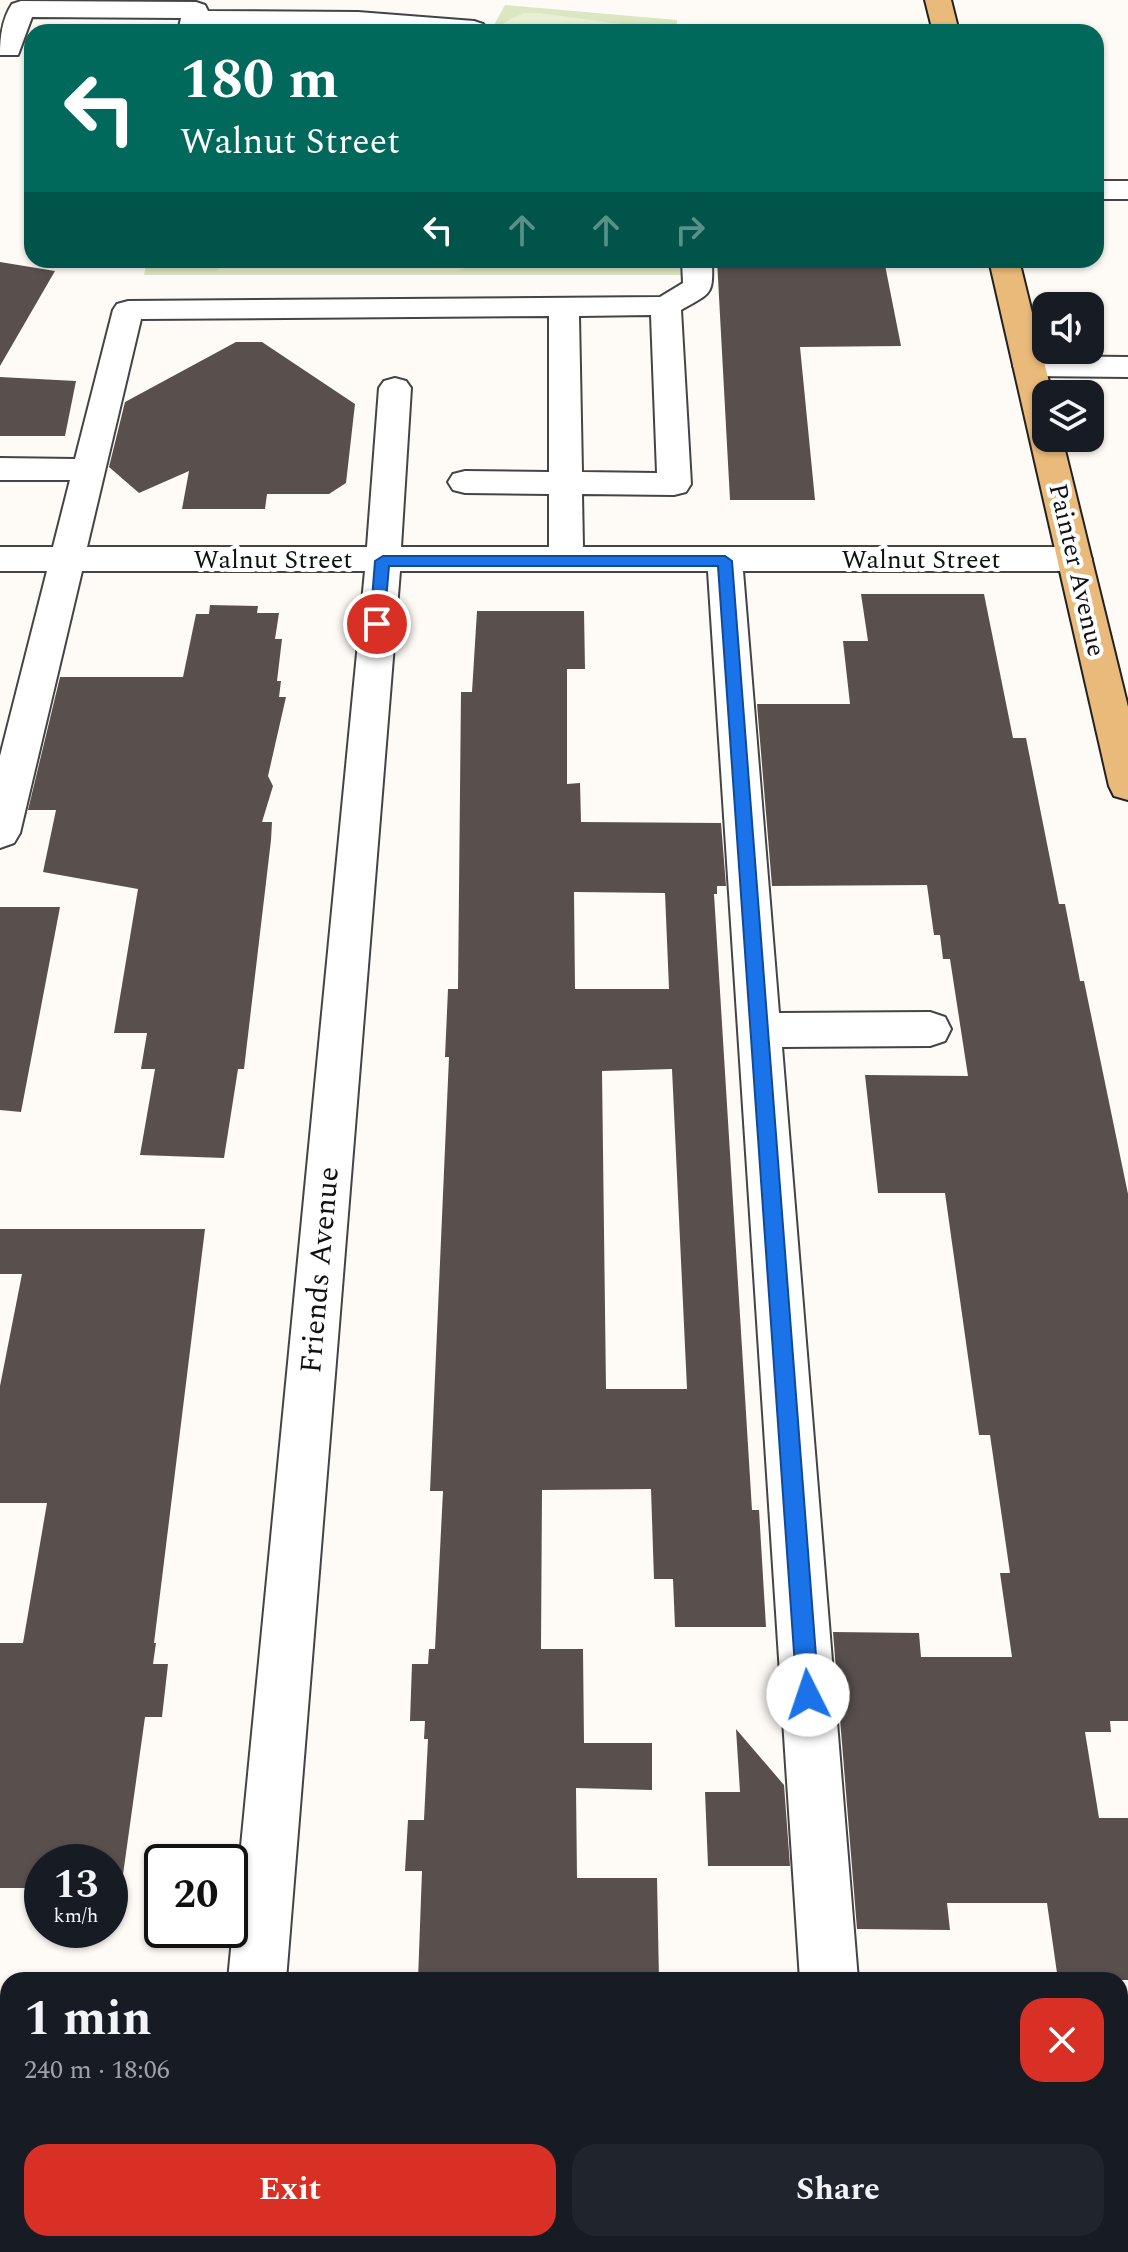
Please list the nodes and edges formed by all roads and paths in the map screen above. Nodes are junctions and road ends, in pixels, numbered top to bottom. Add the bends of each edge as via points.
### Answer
1 (938, 0) edge
2 (192, 24) edge
3 (225, 24) edge
4 (410, 24) edge
5 (944, 24) edge
6 (14, 49) edge
7 (1104, 190) edge
8 (1128, 190) edge
9 (697, 268) edge
10 (1006, 268) edge
11 (564, 306) junction
12 (666, 306) junction
13 (1029, 366) junction
14 (1128, 367) edge
15 (395, 388) dead end
16 (0, 469) edge
17 (89, 470) junction
18 (465, 482) dead end
19 (565, 483) junction
20 (0, 559) edge
21 (67, 559) junction
22 (1075, 559) junction
23 (383, 561) junction
24 (566, 561) junction
25 (725, 561) junction
26 (0, 672) edge
27 (39, 672) junction
28 (1128, 786) edge
29 (0, 833) edge
30 (930, 1029) dead end
31 (759, 1030) junction
32 (258, 1972) edge
33 (828, 1972) edge

1 - 5 main road
2 - 6 street via 196,10 21,9
3 - 4 street
7 - 8 street
9 - 12 street via 698,287
10 - 13 main road, Painter Avenue
11 - 12 street
11 - 17 street via 128,310
11 - 19 street
12 - 19 street via 674,484
13 - 14 street
13 - 22 main road, Painter Avenue
15 - 23 street, Friends Avenue
16 - 17 street
17 - 21 street
18 - 19 street
19 - 24 street
20 - 21 street, Walnut Street
21 - 23 street, Walnut Street
21 - 27 street
22 - 25 street, Walnut Street
22 - 28 main road, Painter Avenue
23 - 24 street, Walnut Street
23 - 32 street, Friends Avenue
24 - 25 street, Walnut Street
25 - 31 street
26 - 27 street
27 - 29 street
30 - 31 street
31 - 33 street

